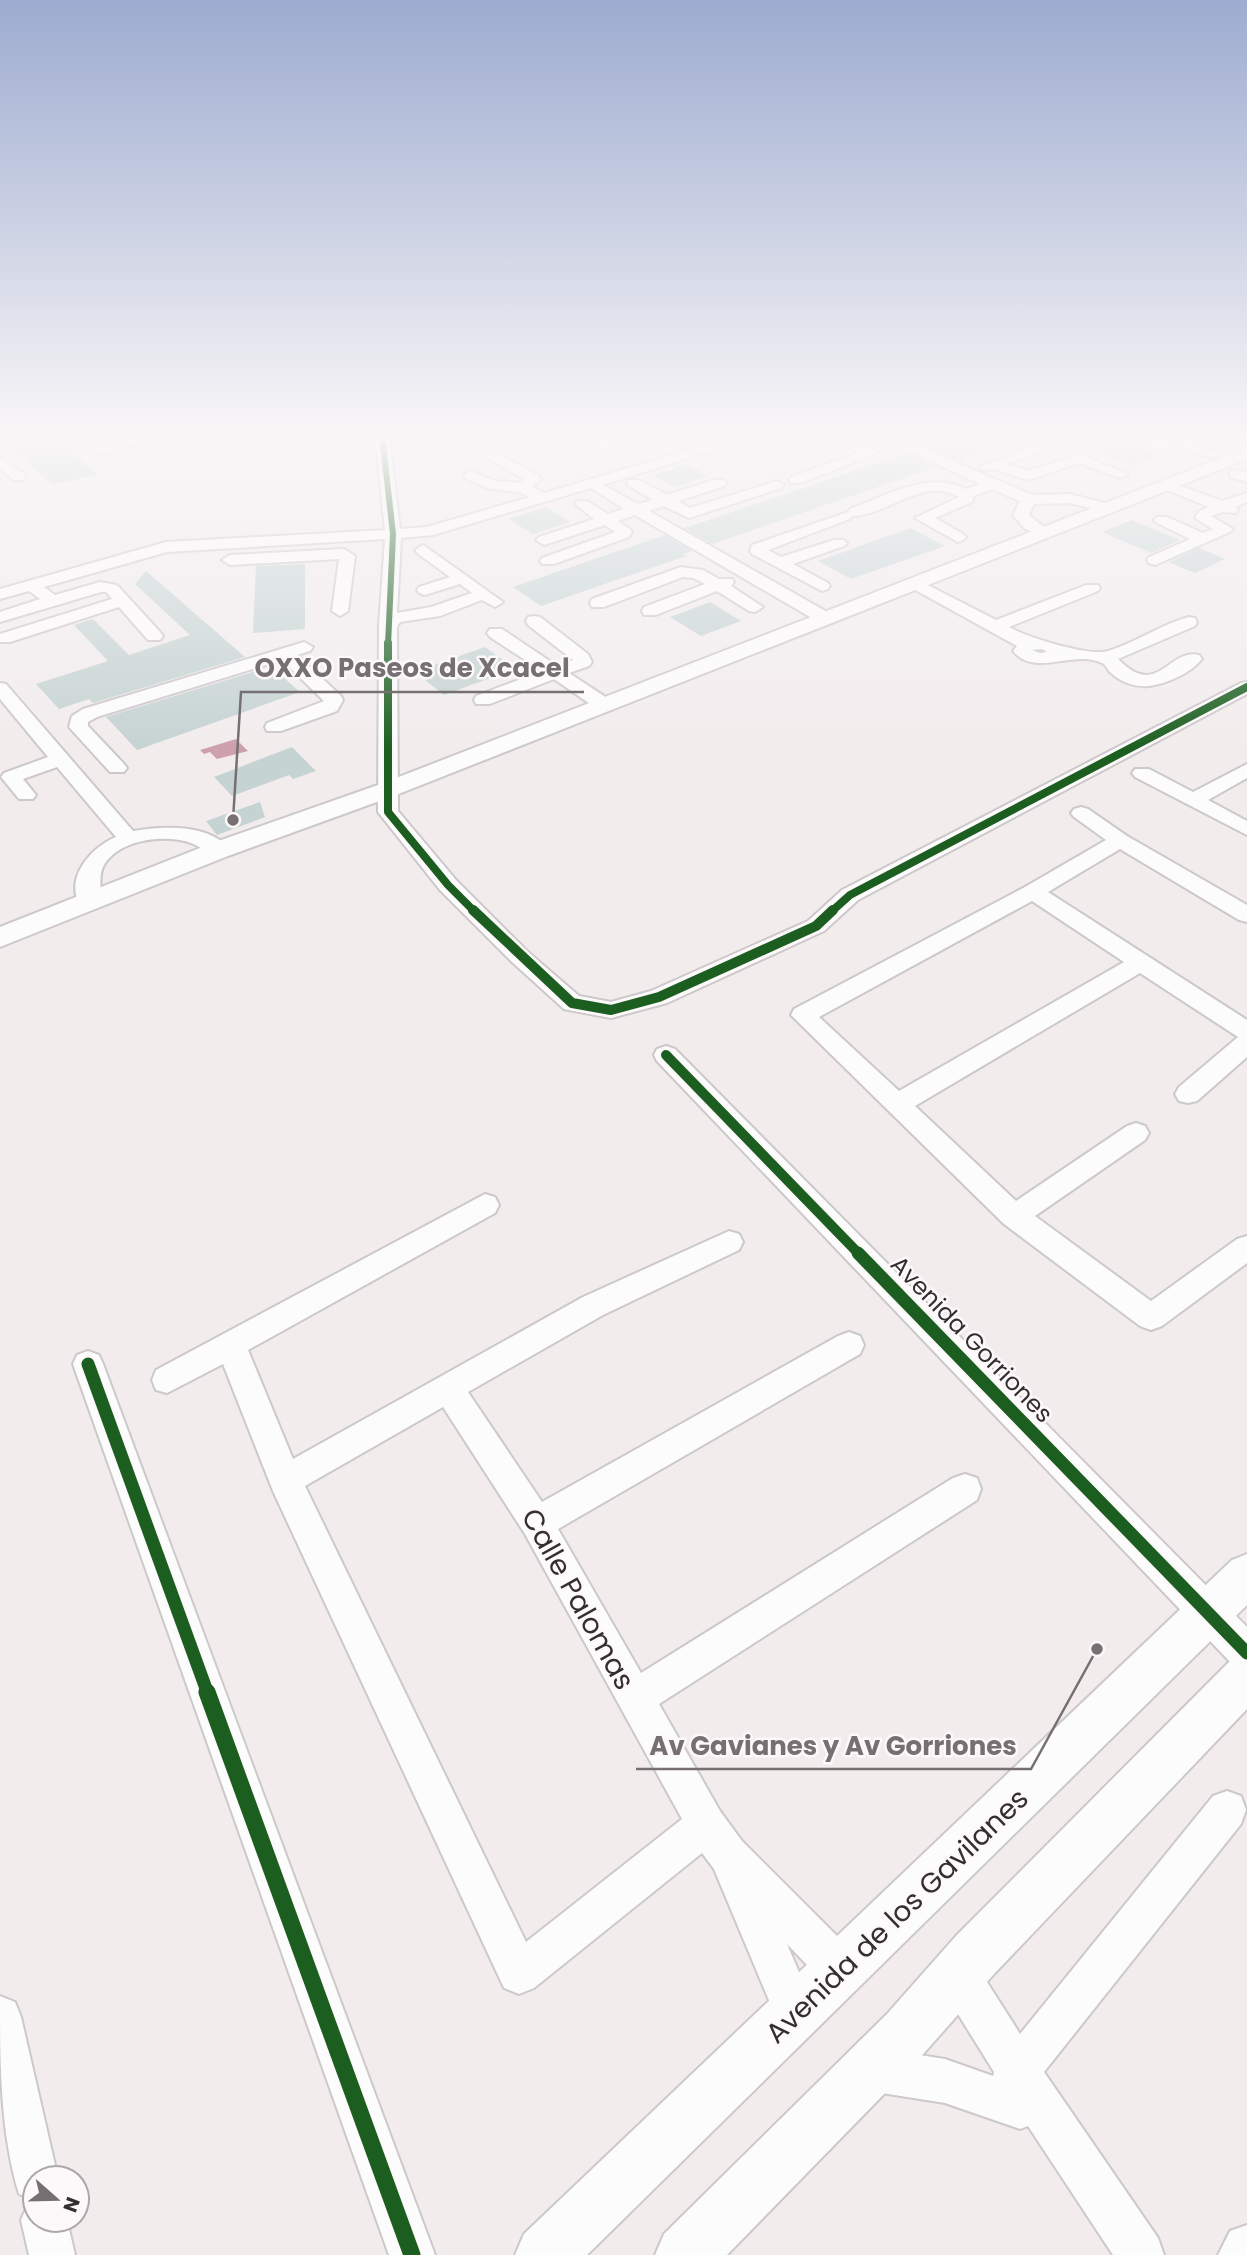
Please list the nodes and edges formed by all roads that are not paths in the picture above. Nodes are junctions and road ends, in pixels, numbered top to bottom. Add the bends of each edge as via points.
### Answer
1 (268, 540) edge
2 (272, 540) edge
3 (393, 540) edge
4 (612, 540) edge
5 (689, 540) edge
6 (779, 540) edge
7 (1007, 540) edge
8 (1011, 540) edge
9 (1200, 540) edge
10 (839, 543) dead end
11 (423, 550) dead end
12 (269, 558) junction
13 (1155, 560) dead end
14 (204, 561) dead end
15 (548, 561) dead end
16 (776, 561) junction
17 (744, 572) junction
18 (462, 578) junction
19 (914, 583) junction
20 (32, 585) junction
21 (717, 585) junction
22 (822, 586) dead end
23 (1092, 588) dead end
24 (425, 590) dead end
25 (0, 594) edge
26 (484, 594) junction
27 (52, 601) junction
28 (122, 601) junction
29 (598, 603) dead end
30 (499, 605) dead end
31 (755, 607) dead end
32 (340, 611) dead end
33 (649, 611) dead end
34 (817, 614) junction
35 (0, 617) edge
36 (534, 621) dead end
37 (1189, 622) dead end
38 (388, 626) junction
39 (994, 627) junction
40 (496, 633) dead end
41 (154, 636) dead end
42 (4, 638) dead end
43 (304, 647) dead end
44 (285, 653) junction
45 (1107, 657) junction
46 (1193, 659) dead end
47 (556, 674) junction
48 (1247, 687) edge
49 (0, 688) edge
50 (483, 700) dead end
51 (596, 700) junction
52 (274, 727) dead end
53 (91, 740) junction
54 (58, 756) junction
55 (0, 758) edge
56 (117, 768) dead end
57 (1247, 770) edge
58 (1142, 773) dead end
59 (11, 777) junction
60 (388, 782) junction
61 (26, 795) dead end
62 (1193, 800) junction
63 (1081, 813) dead end
64 (1247, 829) edge
65 (128, 838) junction
66 (1120, 840) junction
67 (215, 847) junction
68 (1033, 892) junction
69 (87, 897) junction
70 (1247, 915) edge
71 (0, 920) edge
72 (0, 938) edge
73 (1142, 962) junction
74 (1247, 1032) edge
75 (1247, 1043) edge
76 (666, 1055) dead end
77 (1188, 1094) dead end
78 (896, 1105) junction
79 (1136, 1133) dead end
80 (485, 1205) dead end
81 (1014, 1216) junction
82 (729, 1242) dead end
83 (1247, 1247) edge
84 (231, 1345) junction
85 (849, 1345) dead end
86 (88, 1364) dead end
87 (167, 1380) dead end
88 (448, 1388) junction
89 (285, 1479) junction
90 (965, 1489) dead end
91 (537, 1523) junction
92 (1247, 1575) edge
93 (1209, 1614) junction
94 (1247, 1653) edge
95 (1247, 1676) edge
96 (634, 1699) junction
97 (1227, 1810) dead end
98 (717, 1840) junction
99 (841, 1970) junction
100 (958, 1975) junction
101 (796, 2014) junction
102 (0, 2018) edge
103 (869, 2069) junction
104 (1011, 2086) junction
105 (32, 2164) edge
106 (47, 2234) edge
107 (1247, 2248) edge
108 (52, 2255) edge
109 (412, 2255) edge
110 (545, 2255) edge
111 (685, 2255) edge
112 (1141, 2255) edge
113 (1241, 2255) edge

1 - 20 street via 166,547
2 - 12 street
3 - 38 street
4 - 15 street
5 - 17 street
6 - 16 street via 758,548
7 - 34 main road
8 - 19 main road
9 - 13 street
10 - 16 street
11 - 18 street
12 - 14 street
12 - 32 street via 347,556
16 - 17 street
16 - 22 street
17 - 21 street
17 - 34 street
18 - 24 street
18 - 26 street
19 - 34 main road
19 - 39 street
20 - 25 street
20 - 27 street
21 - 29 street via 698,573 681,572
21 - 31 street
21 - 33 street
23 - 39 street
26 - 30 street
26 - 38 street via 433,612 396,618
27 - 28 street via 107,587
27 - 35 street
28 - 41 street
28 - 42 street
34 - 51 main road
36 - 47 street via 582,658 578,666
37 - 45 street
38 - 60 street
39 - 45 street via 1027,644 1022,651 1033,659 1050,659 1058,653
40 - 47 street
43 - 44 street
44 - 52 street via 334,700 330,706
44 - 53 street via 90,713 79,720 78,727
45 - 46 street via 1121,674 1146,683
47 - 50 street
47 - 51 street
48 - 60 street via 850,895 816,926 659,998 611,1010 572,1003 448,885 388,812
49 - 54 street
51 - 60 main road
53 - 54 street
53 - 56 street
54 - 59 street
54 - 65 street
55 - 59 street
57 - 62 street
58 - 62 street
59 - 61 street
60 - 67 main road
62 - 64 street
63 - 66 street
65 - 67 street via 172,832 189,834
65 - 69 street via 94,863 87,874
66 - 68 street
66 - 70 street
67 - 69 main road
68 - 73 street
68 - 78 street via 803,1015
69 - 71 main road
69 - 72 main road
73 - 74 street
73 - 78 street
75 - 77 street
76 - 93 street, Avenida Gorriones
78 - 81 street
79 - 81 street
80 - 84 street
81 - 83 street via 1152,1317
82 - 88 street via 593,1306
84 - 87 street
84 - 89 street
85 - 91 street
86 - 109 street
88 - 89 street
88 - 91 street, Calle Palomas
89 - 98 street via 519,1973
90 - 96 street
91 - 96 street, Calle Palomas
92 - 93 main road, Avenida de los Gavilanes
93 - 94 street, Avenida Gorriones
93 - 99 main road, Avenida de los Gavilanes
95 - 100 main road
96 - 98 street, Calle Palomas
97 - 104 street
98 - 99 street, Calle Palomas
98 - 101 street
99 - 101 main road, Avenida de los Gavilanes
100 - 103 main road
100 - 104 street
101 - 110 main road, Avenida de los Gavilanes
102 - 105 street
103 - 104 street
103 - 111 main road
104 - 112 street via 1047,2116
106 - 108 street
107 - 113 street

